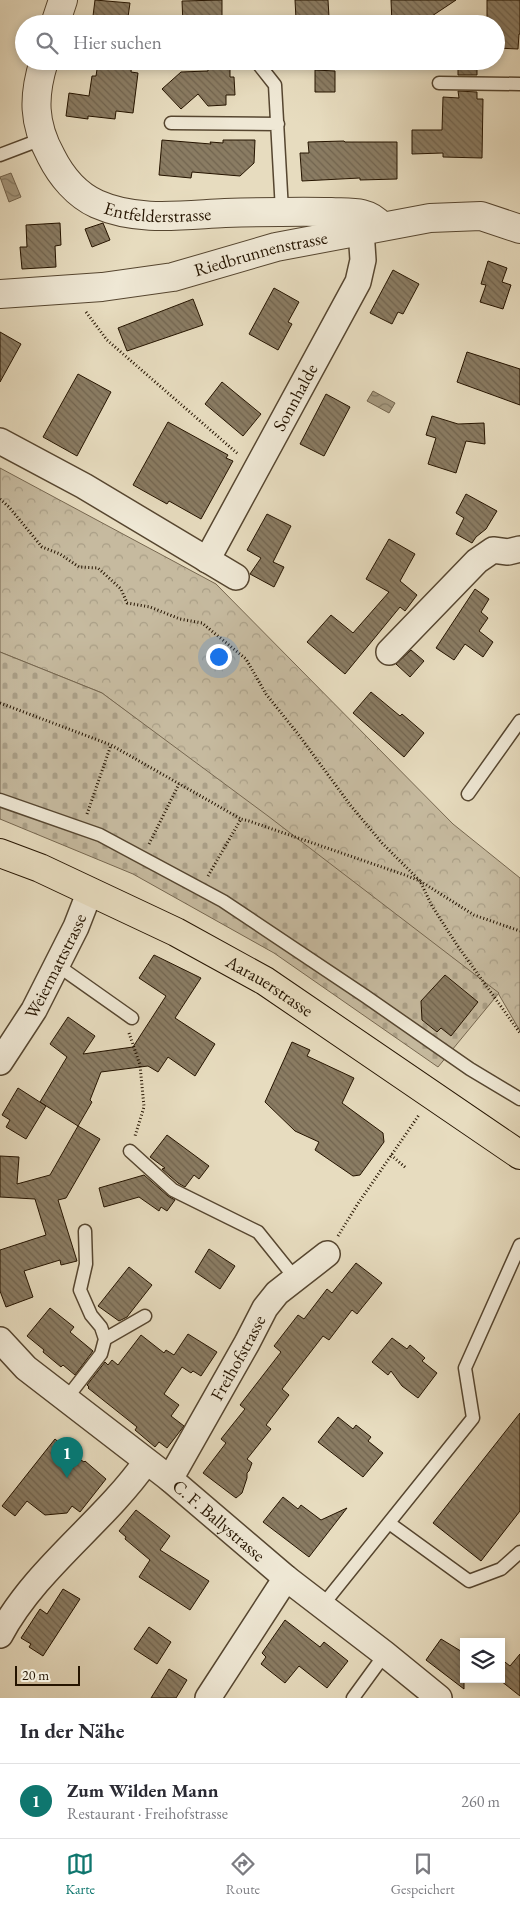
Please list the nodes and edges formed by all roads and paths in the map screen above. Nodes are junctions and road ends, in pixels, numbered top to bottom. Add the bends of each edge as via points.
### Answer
1 (63, 0) edge
2 (58, 15) edge
3 (42, 70) edge
4 (263, 70) edge
5 (439, 83) dead end
6 (520, 84) edge
7 (171, 124) dead end
8 (278, 124) junction
9 (42, 139) junction
10 (0, 155) edge
11 (282, 211) junction
12 (517, 224) edge
13 (371, 228) junction
14 (69, 290) junction
15 (0, 294) edge
16 (0, 441) edge
17 (256, 469) junction
18 (0, 499) edge
19 (520, 549) edge
20 (207, 560) junction
21 (236, 577) dead end
22 (389, 652) dead end
23 (0, 703) edge
24 (520, 721) edge
25 (111, 745) junction
26 (179, 784) junction
27 (468, 794) dead end
28 (0, 800) edge
29 (240, 819) junction
30 (80, 828) junction
31 (0, 853) edge
32 (142, 858) junction
33 (420, 881) junction
34 (200, 889) junction
35 (90, 892) junction
36 (520, 931) edge
37 (57, 966) junction
38 (132, 1018) joint
39 (520, 1034) edge
40 (0, 1062) edge
41 (432, 1096) junction
42 (520, 1098) edge
43 (130, 1150) joint
44 (391, 1155) junction
45 (520, 1156) edge
46 (406, 1168) dead end
47 (85, 1232) dead end
48 (520, 1245) edge
49 (327, 1254) joint
50 (296, 1278) junction
51 (145, 1316) dead end
52 (105, 1339) junction
53 (2, 1345) edge
54 (66, 1399) junction
55 (146, 1462) junction
56 (170, 1480) junction
57 (389, 1523) junction
58 (520, 1552) edge
59 (286, 1578) junction
60 (322, 1606) junction
61 (0, 1634) edge
62 (385, 1654) junction
63 (208, 1698) edge
64 (353, 1698) edge
65 (439, 1698) edge

1 - 2 street
3 - 9 street, Entfelderstrasse via 36,90 36,115
4 - 8 lane via 275,85
5 - 6 lane
7 - 8 lane
8 - 11 lane
9 - 10 lane
9 - 11 street, Entfelderstrasse via 63,175 81,195 116,211 166,215
11 - 13 street, Entfelderstrasse via 360,213 374,217
12 - 13 street, Riedbrunnenstrasse via 481,216 430,218
13 - 14 street, Riedbrunnenstrasse via 276,247 173,277
13 - 17 street, Sonnhalde via 358,282
14 - 15 street, Riedbrunnenstrasse
14 - 17 path via 107,340
16 - 20 street via 84,486
17 - 20 street, Sonnhalde
18 - 33 path via 42,547 79,567 98,568 121,589 127,603 202,623 246,658 266,694 351,806
19 - 22 street via 508,552 493,550 477,561
20 - 21 street
23 - 25 path
24 - 27 lane
25 - 26 path
25 - 30 path
26 - 29 path
26 - 32 path
28 - 30 lane
29 - 33 path
29 - 34 path
30 - 32 lane
31 - 35 main road, Aarauerstrasse
32 - 34 lane
33 - 36 path via 474,916
33 - 39 path via 457,945
34 - 42 lane via 223,901 470,1069
35 - 37 street, Weiermattstrasse
35 - 41 main road, Aarauerstrasse via 176,932 265,981
37 - 38 lane
37 - 40 street, Weiermattstrasse via 34,1010
38 - 43 path via 128,1035 140,1065 144,1107
41 - 44 path
41 - 45 main road, Aarauerstrasse
43 - 50 lane via 173,1190 258,1232
44 - 46 path
44 - 49 path
47 - 52 lane via 86,1264 80,1290
48 - 57 lane via 465,1368 473,1418
49 - 50 street, Freihofstrasse
50 - 56 street, Freihofstrasse via 265,1308
51 - 52 lane
52 - 54 lane via 101,1354
53 - 54 street, C. F. Ballystrasse
54 - 55 street, C. F. Ballystrasse
55 - 56 street, C. F. Ballystrasse
55 - 61 street via 131,1483 34,1586
56 - 59 street, C. F. Ballystrasse
57 - 58 lane via 468,1581 501,1569
57 - 60 lane
59 - 60 street, C. F. Ballystrasse
59 - 63 street
60 - 62 street, C. F. Ballystrasse
62 - 64 lane
62 - 65 street, C. F. Ballystrasse

